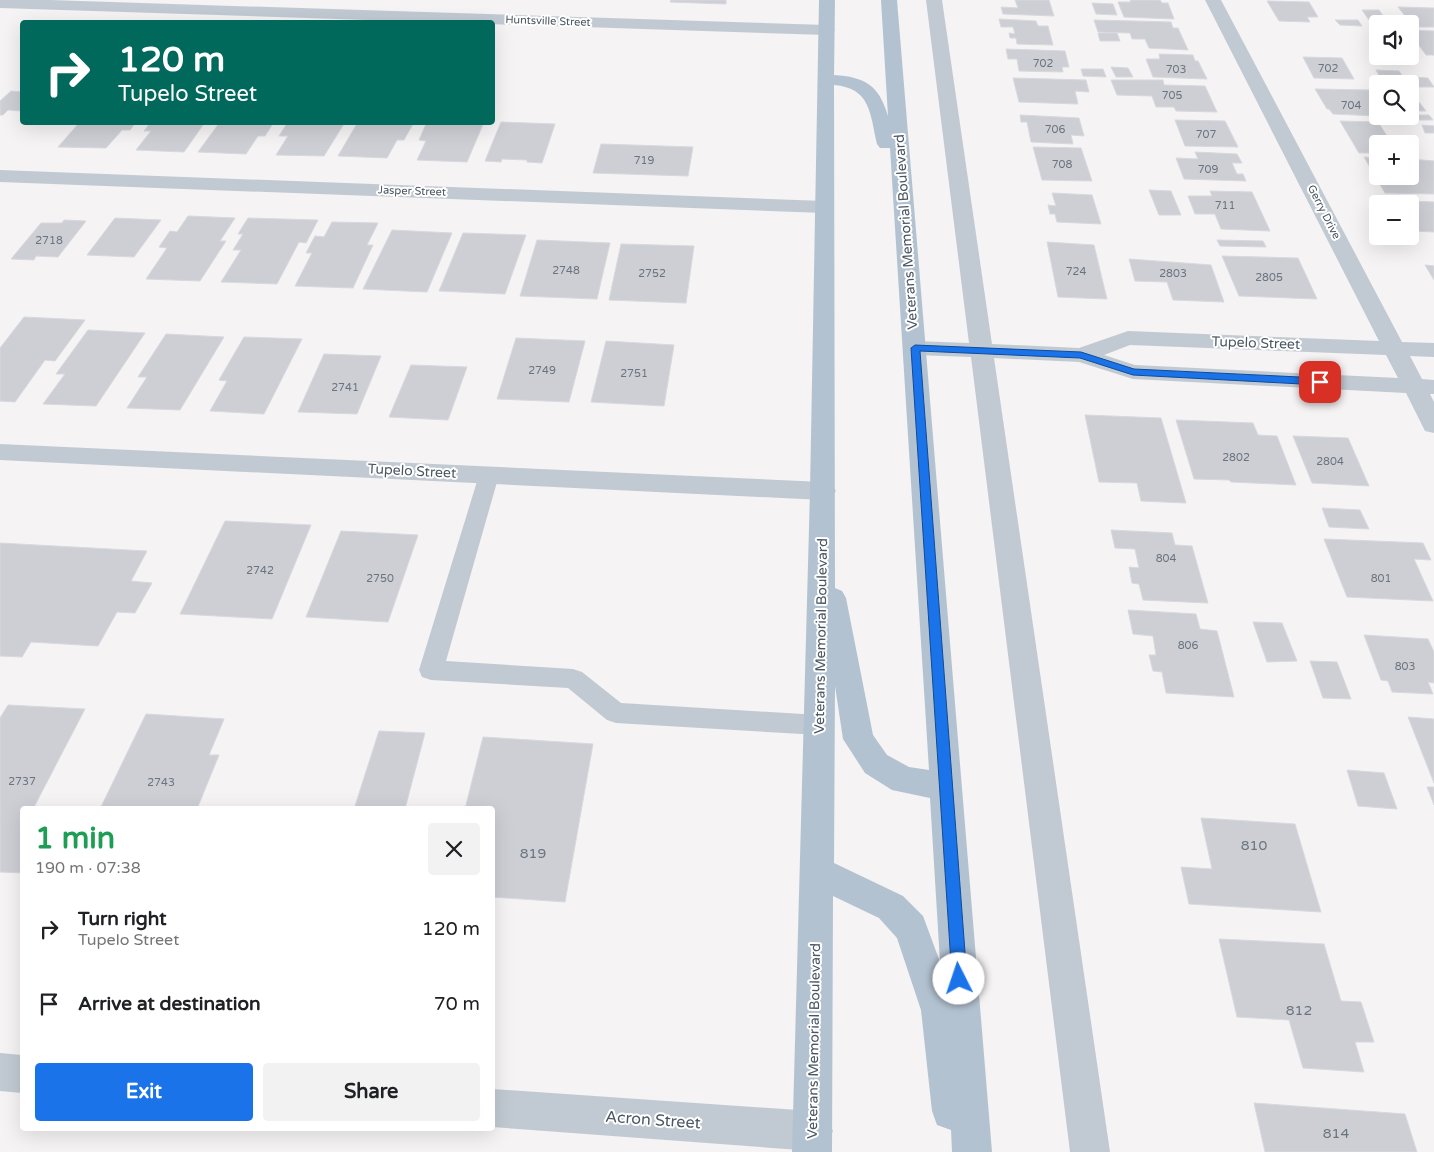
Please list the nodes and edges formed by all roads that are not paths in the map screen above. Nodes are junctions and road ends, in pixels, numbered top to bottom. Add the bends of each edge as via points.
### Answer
1 (827, 0) edge
2 (889, 0) edge
3 (934, 0) edge
4 (1213, 0) edge
5 (0, 4) edge
6 (827, 30) junction
7 (826, 79) junction
8 (0, 176) edge
9 (824, 207) junction
10 (905, 223) junction
11 (915, 348) junction
12 (1394, 348) junction
13 (1434, 350) edge
14 (982, 351) junction
15 (1081, 355) junction
16 (1424, 387) edge
17 (1434, 425) edge
18 (0, 452) edge
19 (490, 475) junction
20 (823, 491) junction
21 (822, 550) junction
22 (819, 725) junction
23 (946, 787) junction
24 (817, 875) junction
25 (0, 1072) edge
26 (20, 1074) edge
27 (495, 1108) edge
28 (812, 1142) edge
29 (956, 1152) edge
30 (972, 1152) edge
31 (1090, 1152) edge

1 - 6 main road, Veterans Memorial Boulevard
2 - 10 main road, Veterans Memorial Boulevard
3 - 14 street
4 - 12 street, Gerry Drive
5 - 6 street, Huntsville Street
6 - 7 main road, Veterans Memorial Boulevard
7 - 9 main road, Veterans Memorial Boulevard
7 - 10 main road via 863,84 875,97
8 - 9 street, Jasper Street
9 - 20 main road, Veterans Memorial Boulevard
10 - 11 main road, Veterans Memorial Boulevard
11 - 14 street, Tupelo Street
11 - 23 main road, Veterans Memorial Boulevard
12 - 13 street, Tupelo Street
12 - 15 street, Tupelo Street via 1128,338
12 - 16 street, Gerry Drive
14 - 15 street, Tupelo Street
14 - 31 street
15 - 16 street, Tupelo Street via 1133,372
16 - 17 street, Gerry Drive
18 - 19 street, Tupelo Street
19 - 20 street, Tupelo Street
19 - 22 lane via 431,670 573,679 616,713
20 - 21 main road, Veterans Memorial Boulevard
21 - 22 main road, Veterans Memorial Boulevard
21 - 23 main road via 850,682 858,739 876,764 903,780
22 - 24 main road, Veterans Memorial Boulevard
23 - 30 main road, Veterans Memorial Boulevard
24 - 28 main road, Veterans Memorial Boulevard
24 - 29 main road via 830,877 890,907 911,928 939,1010
25 - 26 street
27 - 28 street, Acron Street

